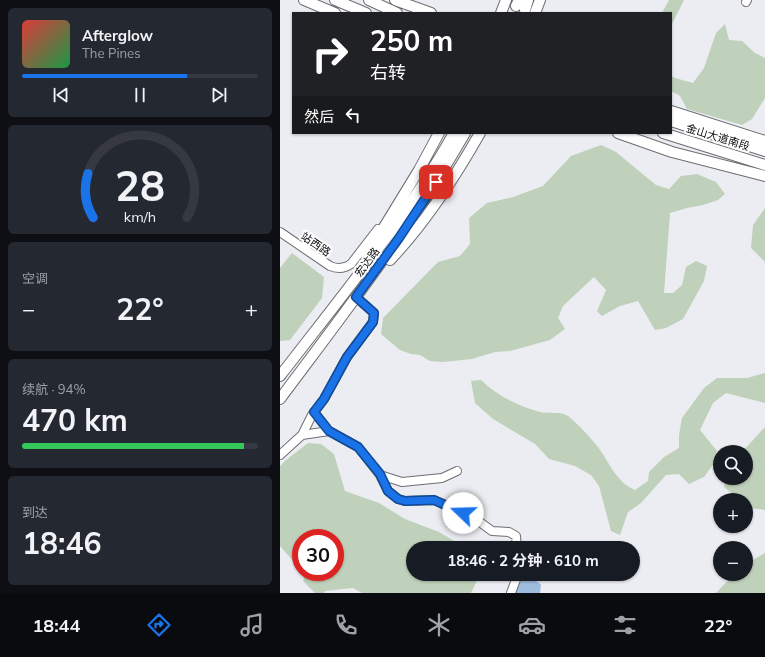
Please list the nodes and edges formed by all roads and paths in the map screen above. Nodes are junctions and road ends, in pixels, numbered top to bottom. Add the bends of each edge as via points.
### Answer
1 (304, 0) edge
2 (335, 0) edge
3 (369, 0) edge
4 (391, 0) edge
5 (395, 0) edge
6 (410, 0) edge
7 (540, 0) edge
8 (333, 12) edge
9 (365, 12) edge
10 (395, 12) edge
11 (414, 12) edge
12 (429, 12) edge
13 (430, 12) edge
14 (535, 12) edge
15 (672, 112) edge
16 (672, 121) edge
17 (438, 134) edge
18 (453, 134) edge
19 (464, 134) edge
20 (479, 134) edge
21 (621, 134) edge
22 (666, 134) edge
23 (765, 141) edge
24 (765, 151) edge
25 (765, 164) edge
26 (765, 176) edge
27 (390, 217) junction
28 (280, 232) edge
29 (354, 280) junction
30 (364, 288) junction
31 (356, 297) junction
32 (280, 376) edge
33 (280, 399) edge
34 (314, 412) junction
35 (329, 431) junction
36 (302, 435) junction
37 (280, 455) edge
38 (457, 471) dead end
39 (380, 474) junction
40 (517, 541) edge
41 (515, 581) edge
42 (511, 593) edge

1 - 8 main road
2 - 9 main road
3 - 10 main road
4 - 11 main road
5 - 12 main road
6 - 13 street
7 - 14 main road
15 - 23 main road
16 - 24 main road, 金山大道南段
17 - 27 main road
18 - 29 main road, 宏达路 via 391,232
19 - 30 main road, 宏达路 via 443,171
20 - 30 main road via 437,203 408,242
21 - 26 main road via 672,152
22 - 25 main road, 金山大道南段
27 - 28 street, 站西路 via 353,261 342,268 330,266
27 - 29 main road
29 - 32 main road, 宏达路
30 - 31 main road, 宏达路
31 - 33 main road, 宏达路
31 - 34 street via 374,313 373,322 347,357
34 - 35 street
34 - 36 street
35 - 36 street
35 - 39 street via 358,447
36 - 37 street
38 - 39 street via 442,478 402,482
39 - 40 street via 388,491 398,499 434,500 473,516 492,531 509,532 516,536
41 - 42 street

